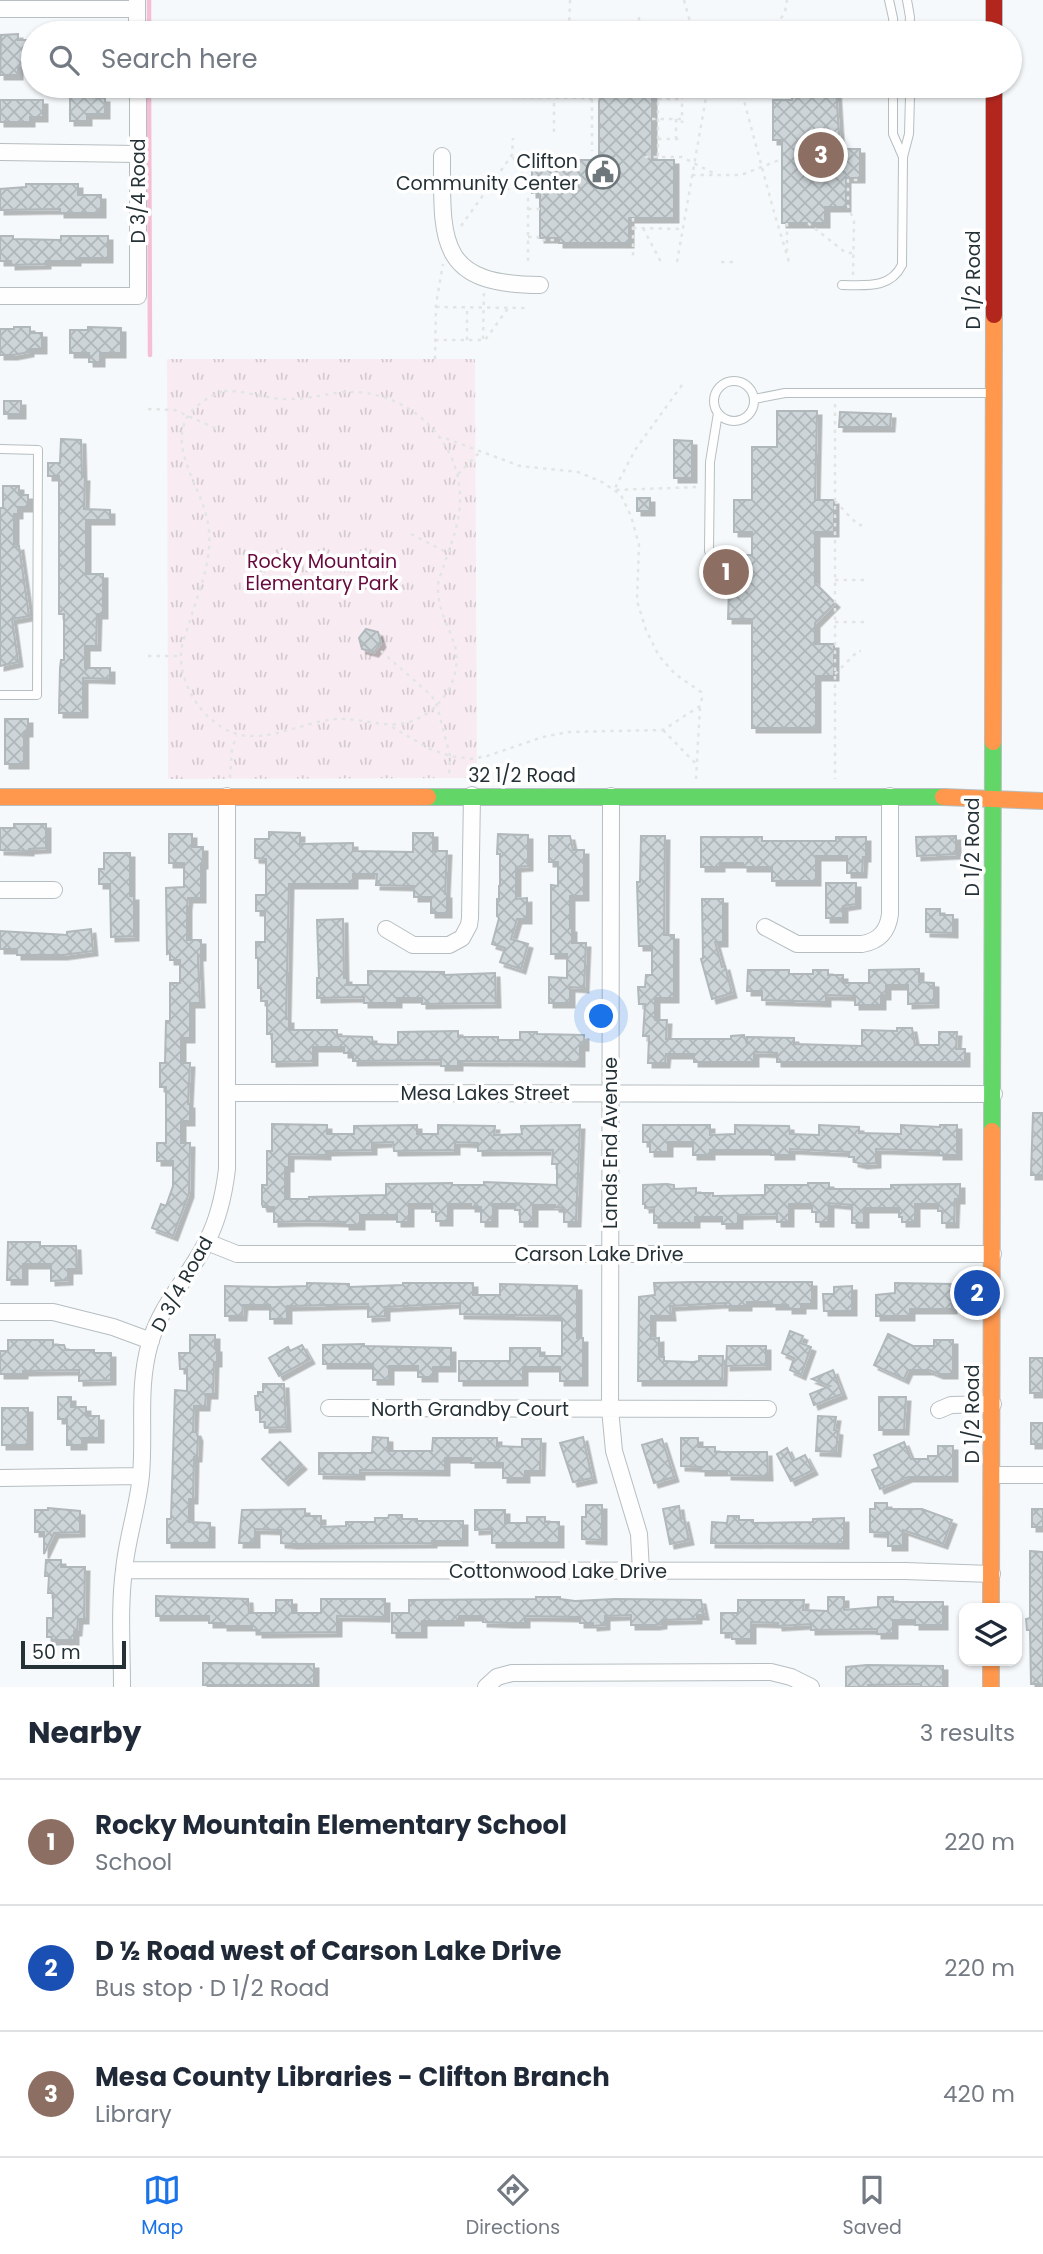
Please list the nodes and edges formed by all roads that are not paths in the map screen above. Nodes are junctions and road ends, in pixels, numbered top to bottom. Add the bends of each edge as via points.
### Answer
1 (889, 0) edge
2 (907, 0) edge
3 (994, 0) edge
4 (137, 4) edge
5 (0, 9) edge
6 (893, 21) edge
7 (910, 21) edge
8 (994, 21) edge
9 (138, 98) edge
10 (893, 98) edge
11 (909, 98) edge
12 (994, 98) edge
13 (0, 152) edge
14 (138, 154) junction
15 (442, 156) dead end
16 (903, 157) junction
17 (540, 285) dead end
18 (842, 285) dead end
19 (0, 296) edge
20 (994, 393) junction
21 (754, 399) junction
22 (718, 413) junction
23 (0, 449) edge
24 (709, 551) dead end
25 (0, 695) edge
26 (227, 796) junction
27 (472, 796) junction
28 (611, 796) junction
29 (890, 796) junction
30 (0, 797) edge
31 (993, 799) junction
32 (1043, 801) edge
33 (0, 890) edge
34 (54, 890) dead end
35 (765, 927) dead end
36 (386, 929) dead end
37 (228, 1093) junction
38 (610, 1093) junction
39 (994, 1094) junction
40 (207, 1242) junction
41 (610, 1254) junction
42 (993, 1254) junction
43 (0, 1312) edge
44 (151, 1341) junction
45 (993, 1404) junction
46 (329, 1408) dead end
47 (610, 1409) junction
48 (768, 1409) dead end
49 (939, 1410) dead end
50 (992, 1475) junction
51 (1043, 1475) edge
52 (141, 1476) junction
53 (0, 1478) edge
54 (124, 1570) junction
55 (641, 1571) junction
56 (992, 1574) junction
57 (992, 1603) edge
58 (991, 1666) edge
59 (726, 1679) edge
60 (546, 1680) edge
61 (122, 1687) edge
62 (486, 1687) edge
63 (811, 1687) edge
64 (991, 1687) edge

1 - 6 lane
2 - 7 lane
3 - 8 main road
4 - 5 street
9 - 14 street, D 3/4 Road
10 - 16 lane via 893,134
11 - 16 lane via 909,134
12 - 20 main road, D 1/2 Road
13 - 14 street
14 - 19 street, D 3/4 Road via 138,296
15 - 17 street via 443,225 458,260 484,279
16 - 18 lane via 902,265 890,281
20 - 21 lane via 785,393
20 - 31 main road, D 1/2 Road
21 - 22 lane via 751,412 741,420 728,421
21 - 22 lane via 744,384 727,383 715,396
22 - 24 lane via 710,462
23 - 25 lane via 38,450 37,695
26 - 27 main road, 32 1/2 Road
26 - 30 main road, 32 1/2 Road
26 - 37 street, D 3/4 Road
27 - 28 main road, 32 1/2 Road
27 - 36 street via 466,932 449,945 413,946
28 - 29 main road, 32 1/2 Road
28 - 38 street, Lands End Avenue
29 - 31 main road, 32 1/2 Road
29 - 35 street via 890,914 882,934 862,944 797,944
31 - 32 main road, 32 1/2 Road
31 - 39 main road, D 1/2 Road
33 - 34 street
37 - 38 street, Mesa Lakes Street
37 - 40 street, D 3/4 Road via 225,1188
38 - 39 street, Mesa Lakes Street
38 - 41 street, Lands End Avenue
39 - 42 main road, D 1/2 Road
40 - 41 street, Carson Lake Drive via 237,1254
40 - 44 street, D 3/4 Road via 166,1306
41 - 42 street, Carson Lake Drive
41 - 47 street, Lands End Avenue
42 - 45 main road, D 1/2 Road
43 - 44 street via 53,1312
44 - 52 street, D 3/4 Road via 141,1393
45 - 49 street via 951,1405
45 - 50 main road, D 1/2 Road
46 - 47 street, North Grandby Court
47 - 48 street, North Grandby Court
47 - 55 street, Lands End Avenue via 614,1451 639,1534
50 - 51 street
50 - 56 main road, D 1/2 Road
52 - 53 street
52 - 54 street, D 3/4 Road
54 - 55 street, Cottonwood Lake Drive
54 - 61 street, D 3/4 Road
55 - 56 street, Cottonwood Lake Drive
56 - 57 main road, D 1/2 Road
58 - 64 main road
59 - 60 street
59 - 63 street via 781,1674
60 - 62 street via 504,1674

